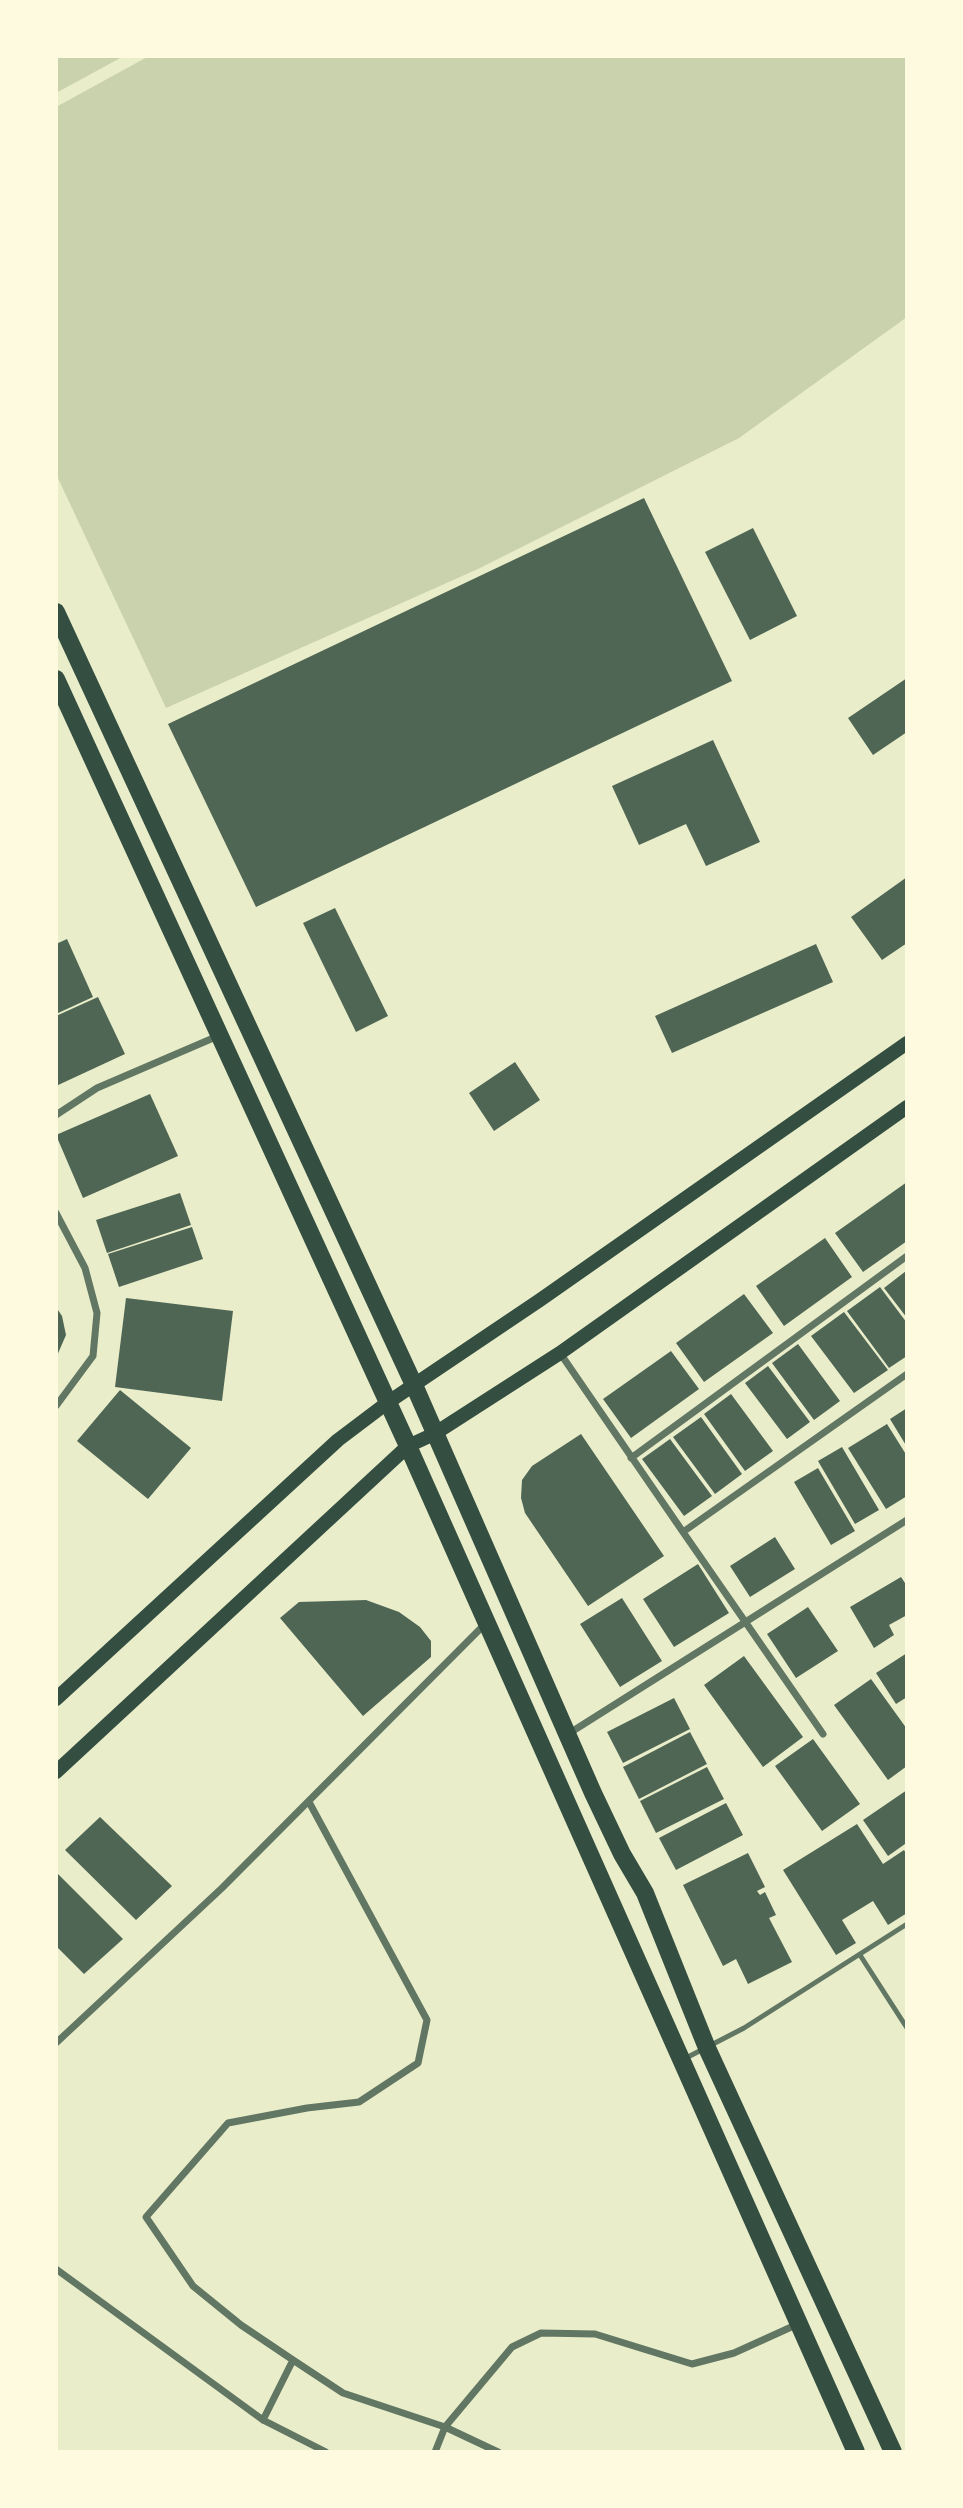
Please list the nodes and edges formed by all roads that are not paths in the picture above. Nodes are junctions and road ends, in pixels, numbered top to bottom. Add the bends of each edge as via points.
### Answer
1 (56, 612) edge
2 (57, 683) edge
3 (159, 837) junction
4 (134, 849) junction
5 (219, 1035) junction
6 (907, 1043) edge
7 (907, 1107) edge
8 (56, 1115) edge
9 (56, 1213) edge
10 (907, 1256) edge
11 (560, 1353) junction
12 (907, 1374) edge
13 (414, 1385) junction
14 (387, 1403) junction
15 (56, 1406) edge
16 (434, 1434) junction
17 (408, 1446) junction
18 (631, 1458) junction
19 (907, 1520) edge
20 (683, 1532) junction
21 (510, 1605) junction
22 (487, 1622) junction
23 (745, 1623) junction
24 (56, 1699) edge
25 (568, 1734) junction
26 (823, 1734) dead end
27 (56, 1772) edge
28 (309, 1801) junction
29 (907, 1924) edge
30 (860, 1955) junction
31 (907, 2028) edge
32 (56, 2043) edge
33 (707, 2048) junction
34 (681, 2060) junction
35 (56, 2269) edge
36 (799, 2324) junction
37 (293, 2360) junction
38 (263, 2420) junction
39 (445, 2427) junction
40 (326, 2452) edge
41 (435, 2452) edge
42 (498, 2452) edge
43 (856, 2452) edge
44 (892, 2452) edge

1 - 3 main road
2 - 4 main road
3 - 4 main road
3 - 13 main road
4 - 5 main road
5 - 8 street via 97,1088
5 - 14 main road
6 - 13 main road
7 - 11 main road
9 - 15 street via 85,1268 97,1313 93,1356
10 - 18 street
11 - 16 main road
11 - 18 street
12 - 20 street
13 - 14 main road
13 - 16 main road
14 - 17 main road
14 - 24 main road via 338,1440
16 - 17 main road
16 - 21 main road
17 - 22 main road
17 - 27 main road
18 - 20 street
19 - 23 street
20 - 23 street
21 - 22 main road
21 - 25 main road
22 - 28 street
22 - 34 main road
23 - 25 street
23 - 26 street
25 - 33 main road via 645,1893
28 - 32 street
28 - 37 street via 427,2020 418,2063 359,2102 228,2123 146,2217 193,2286
29 - 30 lane
30 - 31 lane
30 - 33 lane
33 - 34 lane
33 - 44 main road
34 - 36 main road
35 - 38 street
36 - 39 street via 734,2353 692,2364 595,2334 541,2333 512,2347
36 - 43 main road
37 - 38 street
37 - 39 street via 343,2393
38 - 40 street
39 - 41 street
39 - 42 street

